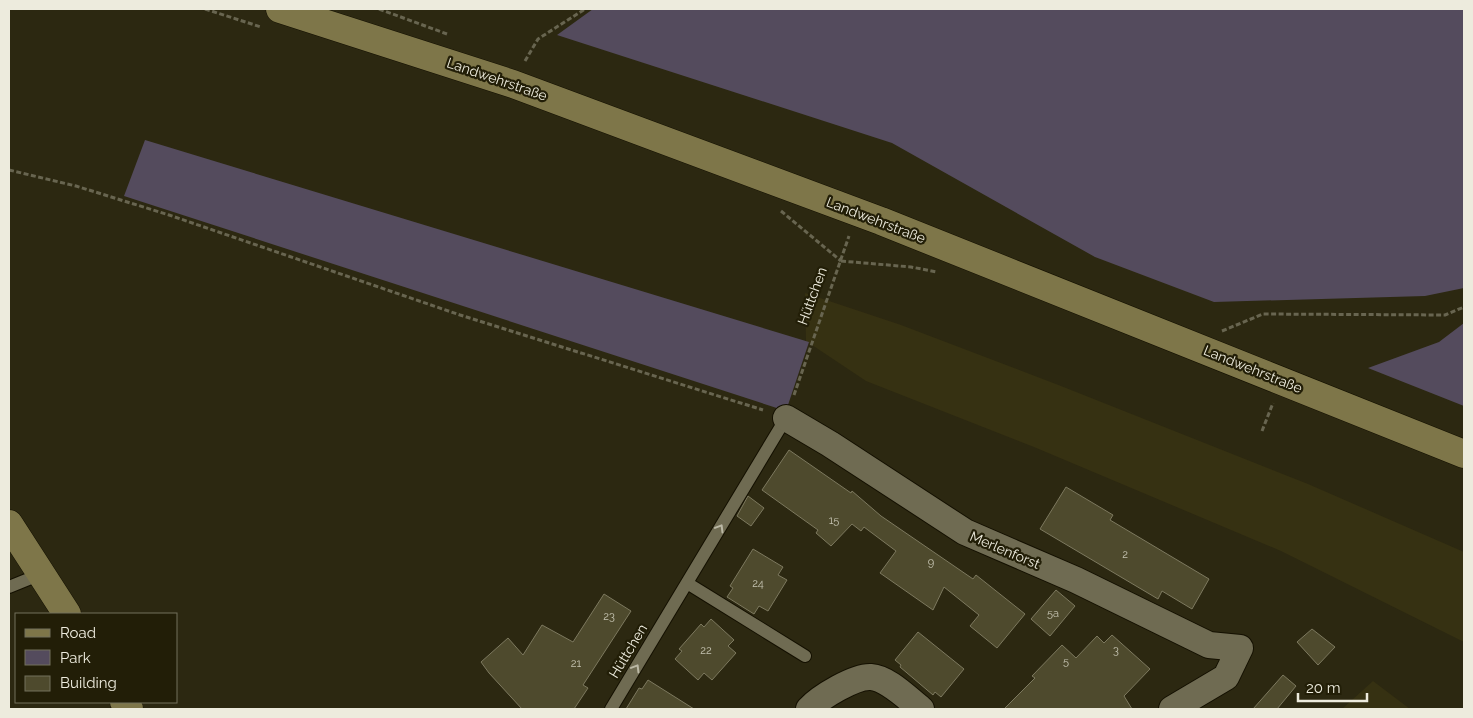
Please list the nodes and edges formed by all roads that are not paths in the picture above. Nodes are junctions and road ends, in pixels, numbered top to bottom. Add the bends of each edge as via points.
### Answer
1 (280, 9) edge
2 (786, 418) joint
3 (1464, 454) edge
4 (9, 524) edge
5 (41, 574) junction
6 (687, 583) junction
7 (9, 587) edge
8 (66, 613) edge
9 (805, 656) dead end
10 (611, 709) edge
11 (809, 709) edge
12 (920, 709) edge
13 (1172, 709) edge

1 - 3 main road, Landwehrstraße via 513,84 881,221
6 -> 2 lane, Hüttchen
2 - 13 street, Merlenforst via 965,532 1076,580 1210,645 1240,648 1226,677
4 - 5 main road
5 - 7 lane
5 - 8 main road
6 - 9 lane
10 -> 6 lane, Hüttchen
11 - 12 street via 849,682 871,677 889,683

